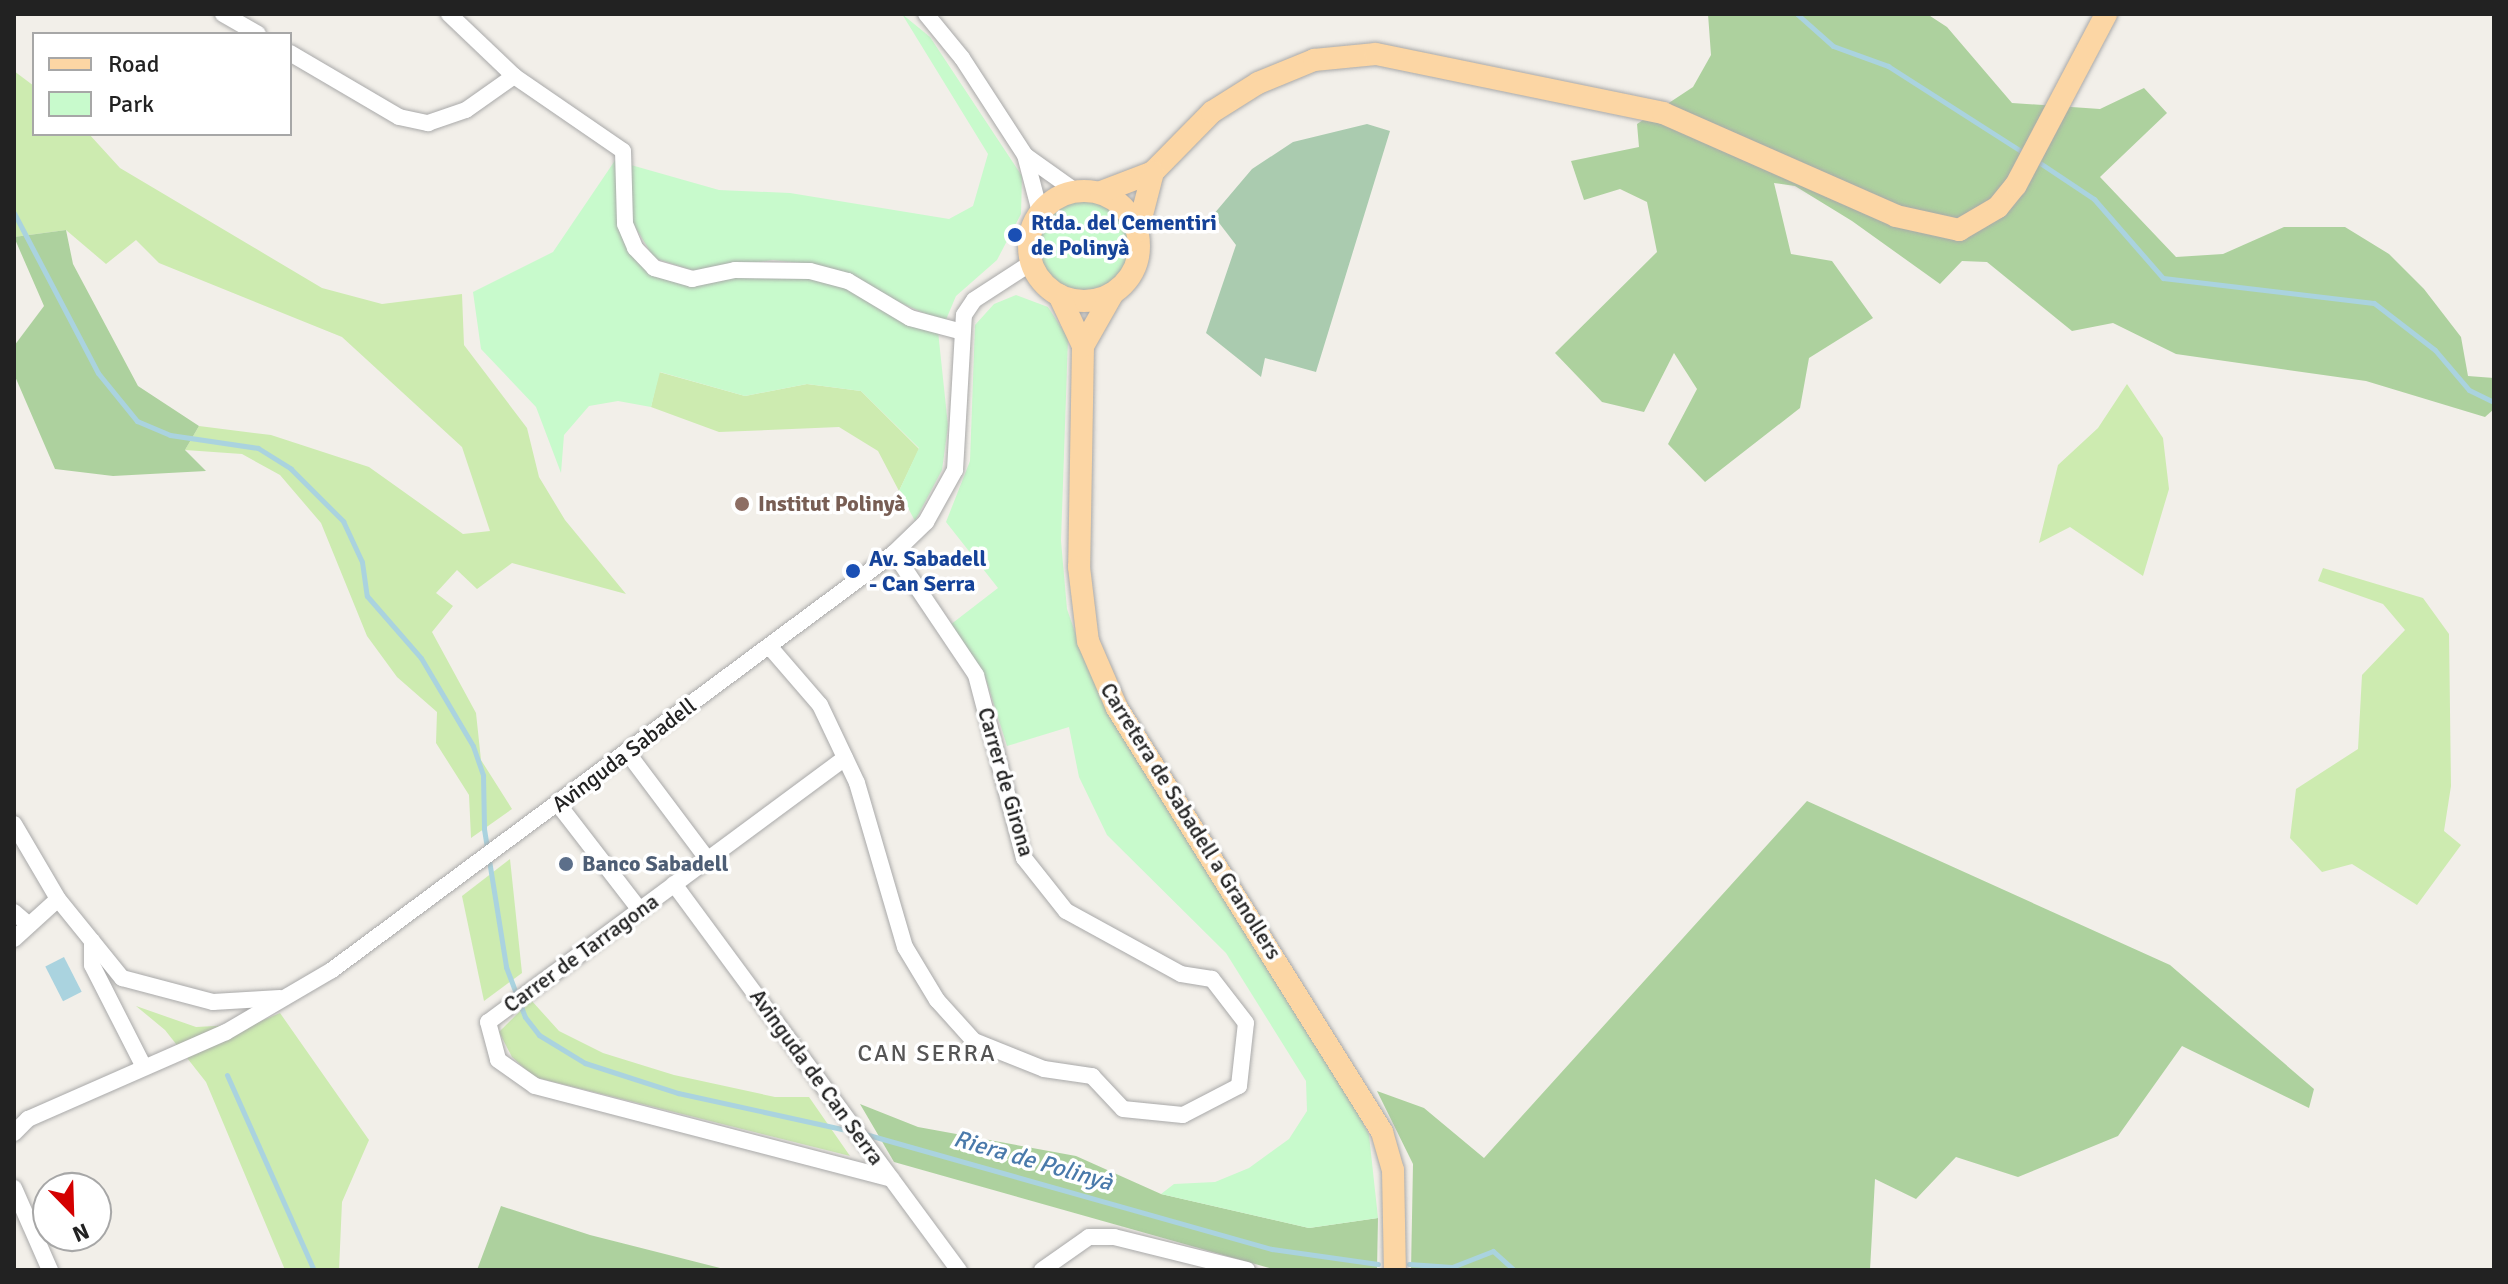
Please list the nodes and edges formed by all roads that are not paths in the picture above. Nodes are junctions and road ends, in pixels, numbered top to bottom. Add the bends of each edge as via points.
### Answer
1 (223, 14) edge
2 (449, 14) edge
3 (926, 14) edge
4 (2106, 14) edge
5 (254, 32) edge
6 (292, 54) edge
7 (514, 76) junction
8 (1025, 155) junction
9 (1153, 172) junction
10 (1075, 191) junction
11 (1101, 192) junction
12 (1040, 212) junction
13 (1138, 230) junction
14 (1031, 263) junction
15 (1113, 293) junction
16 (1059, 295) junction
17 (959, 331) junction
18 (1083, 346) junction
19 (894, 553) junction
20 (769, 646) junction
21 (627, 752) junction
22 (845, 758) junction
23 (558, 804) junction
24 (14, 824) edge
25 (708, 860) junction
26 (674, 884) junction
27 (58, 899) junction
28 (640, 910) junction
29 (14, 912) edge
30 (29, 925) junction
31 (14, 939) edge
32 (92, 941) junction
33 (286, 997) junction
34 (144, 1067) junction
35 (21, 1118) edge
36 (14, 1133) edge
37 (891, 1179) junction
38 (14, 1188) edge
39 (50, 1270) edge
40 (959, 1270) edge
41 (1042, 1270) edge
42 (1247, 1270) edge
43 (1395, 1270) edge

1 - 5 street
2 - 7 street
3 - 8 street via 962,58
4 - 9 main road via 2016,185 1989,215 1959,230 1896,216 1663,113 1376,54 1314,60 1258,83 1212,112
6 - 7 street via 399,117 428,123 466,110
7 - 17 street via 623,151 625,224 635,248 654,268 692,279 761,268 810,271 848,281 910,318
8 - 10 street
8 - 12 street
9 - 11 main road
9 - 13 main road
10 - 11 main road
10 - 12 main road
11 - 13 main road via 1125,207
12 - 14 main road via 1031,228
13 - 15 main road via 1135,268
14 - 16 main road
14 - 17 street via 974,300
15 - 16 main road via 1085,302
15 - 18 main road, Carretera de Sabadell a Granollers
16 - 18 main road, Carretera de Sabadell a Granollers
17 - 19 street, Avinguda Sabadell via 962,422 955,470 926,522
18 - 43 main road, Carretera de Sabadell a Granollers via 1079,596 1093,658 1117,708 1382,1132 1393,1170
19 - 20 street, Avinguda Sabadell
19 - 22 street, Carrer de Girona via 976,675 1024,858 1066,911 1181,974 1212,979 1246,1023 1239,1086 1183,1115 1123,1109 1092,1076 1044,1069 974,1041 937,1000 905,947
20 - 21 street, Avinguda Sabadell
20 - 22 street, Carrer de Girona via 820,705
21 - 23 street, Avinguda Sabadell
21 - 25 street
22 - 25 street, Carrer de Tarragona
23 - 28 street
23 - 33 street, Avinguda Sabadell via 365,948
24 - 27 street, Avinguda Sabadell
25 - 26 street, Carrer de Tarragona
26 - 28 street, Carrer de Tarragona
26 - 37 street, Avinguda de Can Serra
27 - 30 street
27 - 32 street, Avinguda Sabadell
28 - 37 street, Carrer de Tarragona via 488,1022 498,1060 535,1086
29 - 30 street
30 - 31 street
32 - 33 street, Avinguda Sabadell via 122,978 213,1002
32 - 34 street via 92,965
33 - 34 street via 226,1032
34 - 35 street
35 - 36 street
37 - 40 street, Avinguda de Can Serra
38 - 39 street
41 - 42 street via 1089,1237 1114,1237

